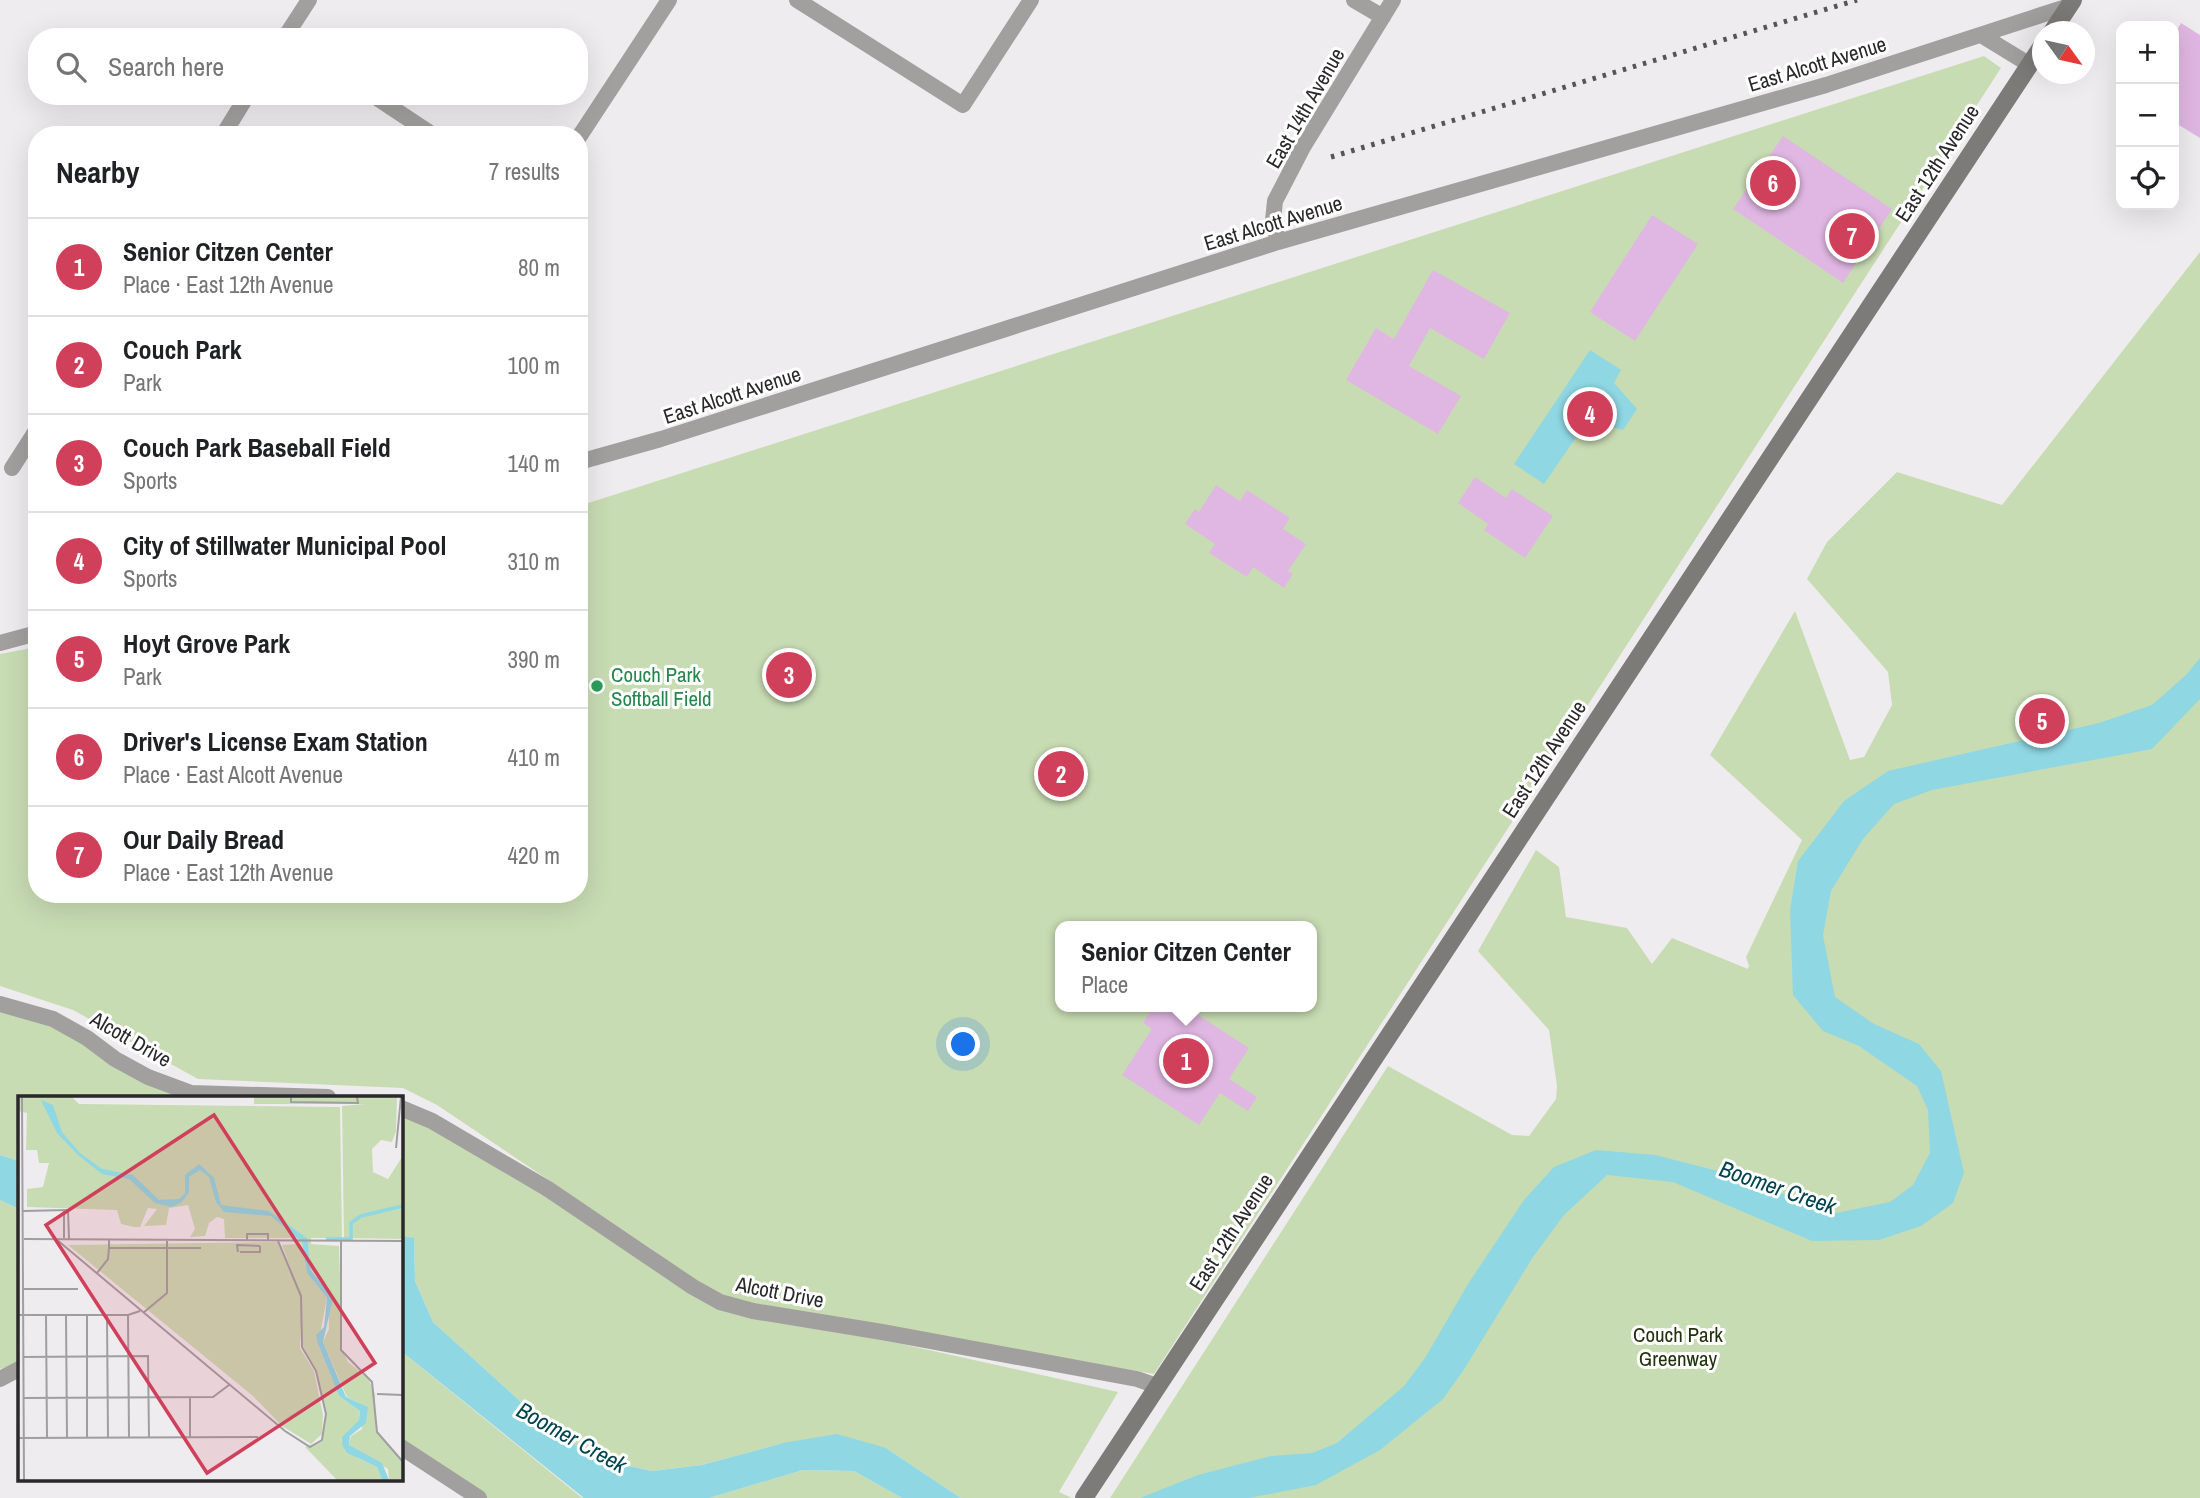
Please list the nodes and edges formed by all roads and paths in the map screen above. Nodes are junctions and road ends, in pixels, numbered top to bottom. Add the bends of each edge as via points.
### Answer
1 (309, 0) edge
2 (669, 0) edge
3 (797, 0) edge
4 (1031, 0) edge
5 (1353, 0) edge
6 (1393, 0) edge
7 (2071, 3) edge
8 (1383, 17) junction
9 (2059, 21) edge
10 (291, 28) edge
11 (1981, 35) junction
12 (2032, 62) edge
13 (2030, 65) junction
14 (241, 105) edge
15 (388, 105) edge
16 (229, 126) edge
17 (419, 126) edge
18 (586, 126) edge
19 (1278, 242) junction
20 (28, 443) edge
21 (588, 459) edge
22 (12, 468) dead end
23 (28, 635) edge
24 (0, 643) edge
25 (0, 1004) edge
26 (294, 1096) edge
27 (402, 1108) edge
28 (18, 1370) edge
29 (0, 1380) edge
30 (1157, 1386) junction
31 (402, 1448) edge
32 (479, 1498) edge
33 (1084, 1498) edge

1 - 10 street
2 - 18 street
3 - 4 street via 963,105
5 - 8 street
6 - 8 street, East 14th Avenue
7 - 9 street
7 - 11 street, East Alcott Avenue
8 - 19 street, East 14th Avenue via 1275,201
11 - 13 street
11 - 19 street, East Alcott Avenue via 1826,85
12 - 13 street, East 12th Avenue
13 - 30 street, East 12th Avenue
14 - 16 street
15 - 17 street
19 - 21 street, East Alcott Avenue
20 - 22 street
23 - 24 street
25 - 26 street, Alcott Drive via 54,1019 137,1071 191,1093
27 - 30 street, Alcott Drive via 548,1189 720,1302
28 - 29 street
30 - 33 street, East 12th Avenue
31 - 32 street

